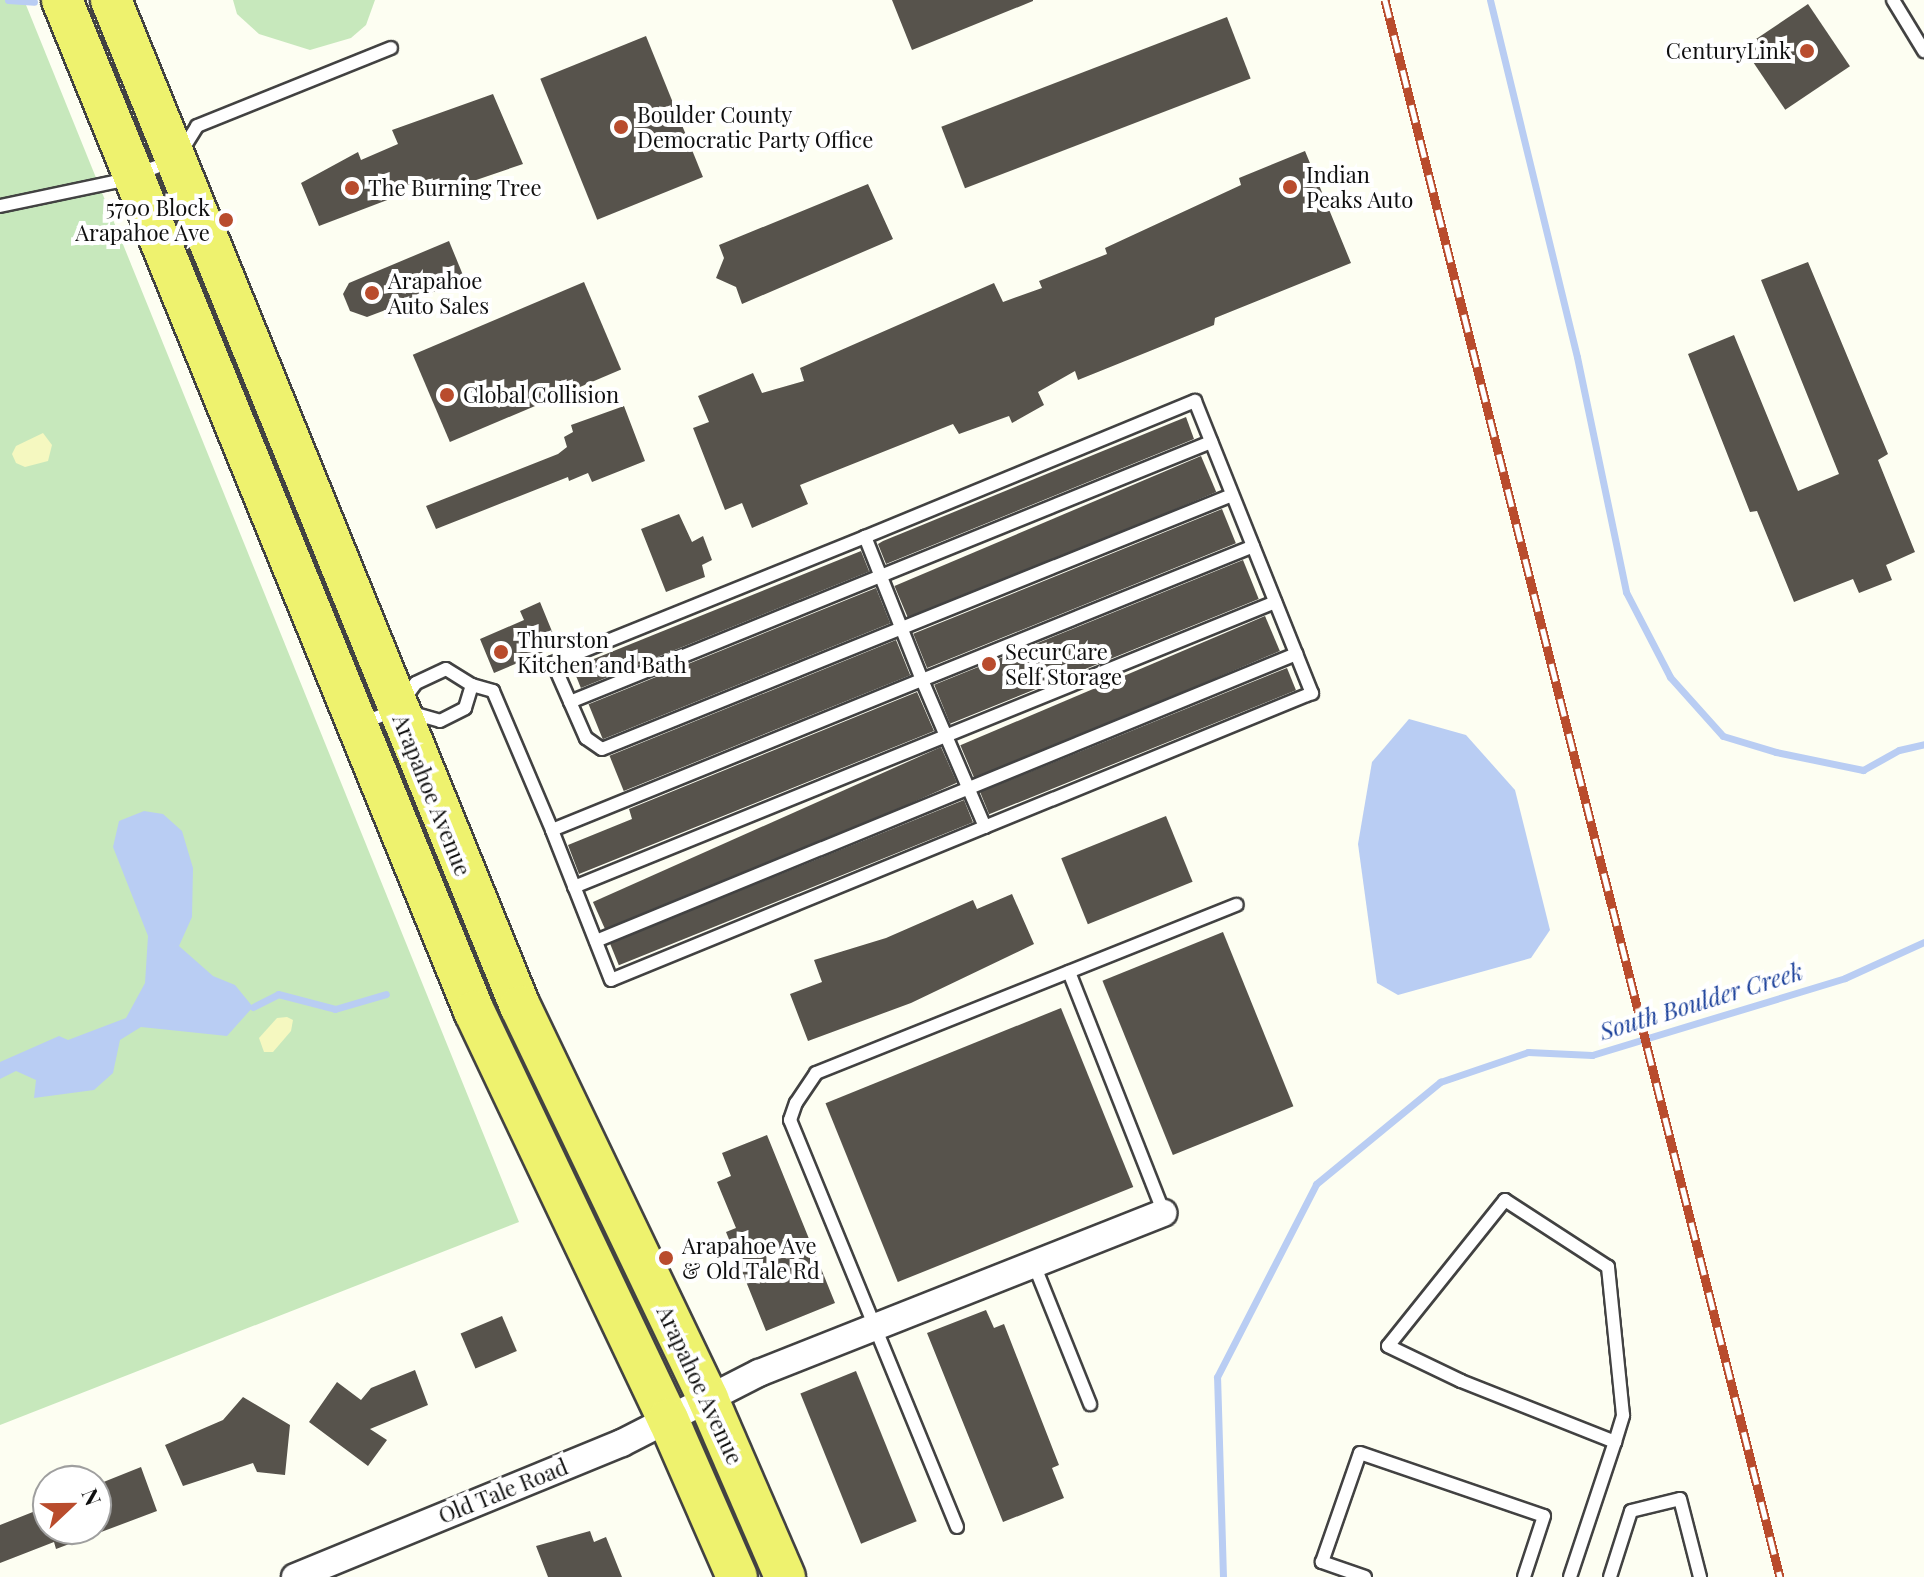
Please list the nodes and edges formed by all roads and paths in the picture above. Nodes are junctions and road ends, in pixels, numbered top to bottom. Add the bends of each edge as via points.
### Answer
1 (62, 0) edge
2 (111, 0) edge
3 (1893, 0) edge
4 (391, 48) dead end
5 (1924, 51) edge
6 (176, 160) junction
7 (134, 175) junction
8 (0, 206) edge
9 (1211, 442) junction
10 (1232, 495) junction
11 (865, 537) junction
12 (1253, 546) junction
13 (880, 576) junction
14 (1275, 602) junction
15 (901, 628) junction
16 (1296, 654) junction
17 (922, 680) junction
18 (472, 685) junction
19 (570, 702) junction
20 (397, 709) junction
21 (356, 725) junction
22 (946, 736) junction
23 (968, 788) junction
24 (985, 827) junction
25 (552, 830) junction
26 (574, 887) junction
27 (1237, 905) dead end
28 (596, 941) junction
29 (1069, 972) junction
30 (1164, 1213) joint
31 (1035, 1267) junction
32 (876, 1328) junction
33 (708, 1399) junction
34 (1090, 1404) dead end
35 (668, 1419) junction
36 (1615, 1442) junction
37 (957, 1527) dead end
38 (295, 1577) edge
39 (737, 1577) edge
40 (785, 1577) edge
41 (1365, 1577) edge
42 (1524, 1577) edge
43 (1570, 1577) edge
44 (1610, 1577) edge
45 (1700, 1577) edge

1 - 7 main road, Arapahoe Avenue
2 - 6 main road, Arapahoe Avenue
3 - 5 lane
4 - 6 lane via 197,126
6 - 7 lane
6 - 20 main road, Arapahoe Avenue
7 - 8 lane
7 - 21 main road, Arapahoe Avenue
9 - 10 lane
9 - 11 lane via 1195,401
9 - 13 lane
10 - 12 lane
10 - 15 lane
11 - 13 lane
11 - 19 lane via 553,663
12 - 14 lane
12 - 17 lane
13 - 15 lane
13 - 19 lane
14 - 16 lane
14 - 22 lane
15 - 17 lane
15 - 19 lane via 602,749 586,738
16 - 23 lane
16 - 24 lane via 1312,693
17 - 22 lane
17 - 25 lane
18 - 20 lane via 446,669 416,683
18 - 20 lane via 465,708 440,721
18 - 25 lane via 493,691
20 - 21 lane
20 - 33 main road, Arapahoe Avenue via 541,1056
21 - 35 main road, Arapahoe Avenue via 502,1075
22 - 23 lane
22 - 26 lane
23 - 24 lane
23 - 28 lane
24 - 28 lane via 611,980
25 - 26 lane
26 - 28 lane
27 - 29 lane
29 - 30 lane
29 - 32 lane via 816,1073 796,1103 790,1120
30 - 31 street, Old Tale Road
31 - 32 street, Old Tale Road
31 - 34 lane
32 - 33 street, Old Tale Road via 759,1373
32 - 37 lane
33 - 35 street, Old Tale Road
33 - 40 main road, Arapahoe Avenue
35 - 38 street, Old Tale Road via 622,1443
35 - 39 main road, Arapahoe Avenue
36 - 36 lane via 1623,1415 1623,1385 1608,1267 1505,1200 1388,1346
36 - 43 lane
41 - 42 lane via 1322,1562 1360,1453 1544,1516
44 - 45 lane via 1631,1511 1680,1499

